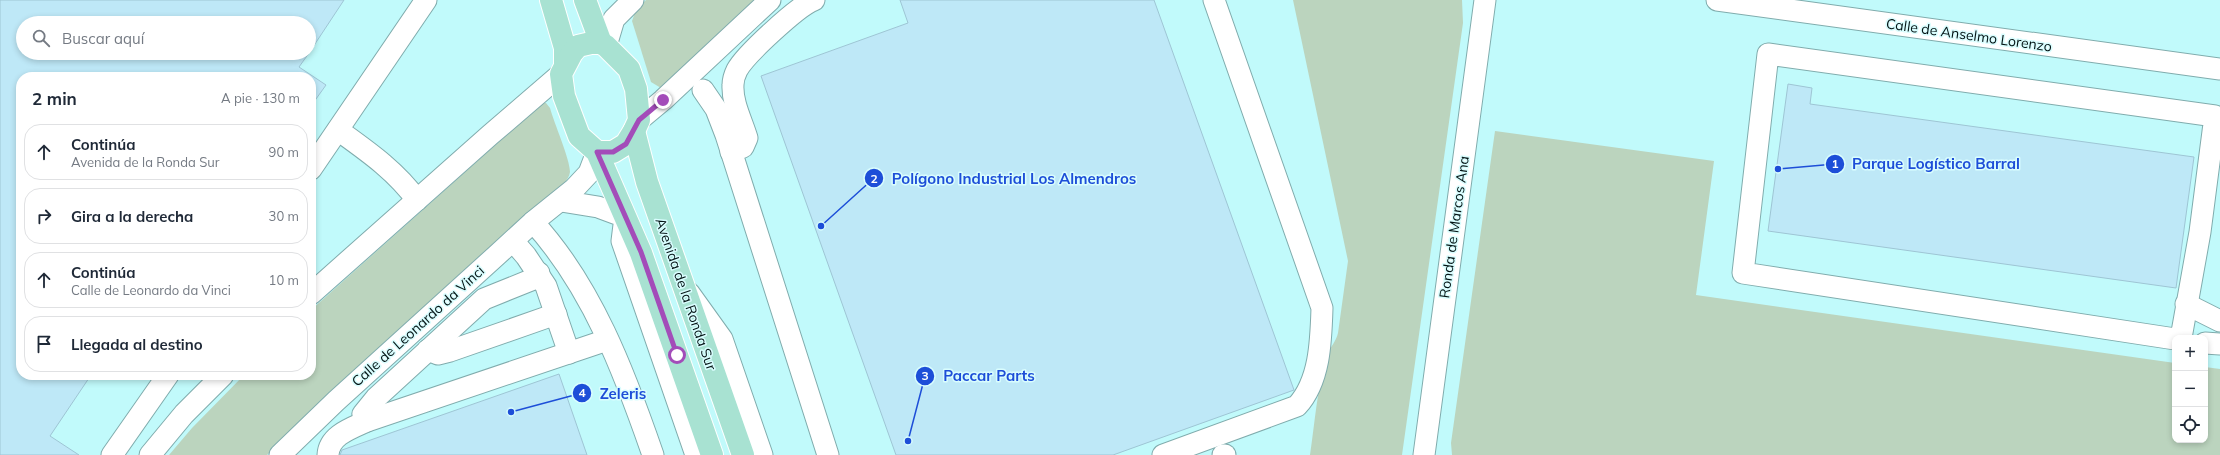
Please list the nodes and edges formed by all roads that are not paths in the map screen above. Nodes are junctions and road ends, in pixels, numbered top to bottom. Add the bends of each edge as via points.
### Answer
1 (426, 0) edge
2 (551, 0) edge
3 (585, 0) edge
4 (633, 0) edge
5 (770, 0) edge
6 (814, 0) edge
7 (1214, 0) edge
8 (1485, 0) edge
9 (1717, 0) edge
10 (603, 45) junction
11 (563, 69) junction
12 (2220, 69) edge
13 (703, 90) dead end
14 (637, 125) junction
15 (338, 130) junction
16 (597, 152) junction
17 (731, 152) junction
18 (316, 162) edge
19 (417, 200) junction
20 (561, 202) junction
21 (625, 217) junction
22 (533, 222) junction
23 (513, 241) junction
24 (539, 273) junction
25 (684, 285) junction
26 (316, 290) edge
27 (2186, 304) junction
28 (556, 314) junction
29 (2220, 320) edge
30 (2181, 335) edge
31 (2172, 339) edge
32 (607, 340) junction
33 (2208, 343) edge
34 (2220, 344) edge
35 (428, 350) junction
36 (569, 353) junction
37 (164, 380) edge
38 (218, 380) edge
39 (367, 421) junction
40 (112, 455) edge
41 (150, 455) edge
42 (280, 455) edge
43 (328, 455) edge
44 (653, 455) edge
45 (696, 455) edge
46 (712, 455) edge
47 (743, 455) edge
48 (762, 455) edge
49 (828, 455) edge
50 (1163, 455) edge
51 (1424, 455) edge

1 - 15 street
2 - 11 main road via 565,48
3 - 10 main road
4 - 10 street via 614,19
5 - 14 street
6 - 17 street via 796,12 746,58 736,71 733,84 734,100 747,138 743,147
7 - 50 street via 1322,308 1321,347 1306,396 1297,406
8 - 51 street, Ronda de Marcos Ana
9 - 12 street, Calle de Anselmo Lorenzo
10 - 11 main road via 591,43 578,46
10 - 14 main road via 629,69 636,89
11 - 16 main road via 564,96 578,136
11 - 19 street
13 - 17 street via 716,109
14 - 16 main road via 626,144 613,152
14 - 25 main road, Avenida de la Ronda Sur via 647,182
15 - 18 street
15 - 19 street via 381,160
16 - 20 street, Calle de Leonardo da Vinci via 588,173
16 - 21 main road, Avenida de la Ronda Sur
17 - 49 street
19 - 26 street
20 - 21 street via 598,207
20 - 22 street, Calle de Leonardo da Vinci
21 - 45 street via 622,241
21 - 46 main road, Avenida de la Ronda Sur via 641,252
22 - 23 street, Calle de Leonardo da Vinci
22 - 32 street via 581,284
23 - 24 street
23 - 42 street, Calle de Leonardo da Vinci via 336,400
24 - 28 street
24 - 35 street via 531,280 484,299
25 - 47 main road, Avenida de la Ronda Sur
25 - 48 street via 722,339
27 - 29 street
27 - 30 street
27 - 31 street via 2200,232 2215,116 1768,54 1743,273
28 - 35 street via 450,351 438,354
28 - 36 street
32 - 36 street
32 - 44 street via 630,386
33 - 34 street
35 - 39 street via 368,407 363,414
36 - 39 street
37 - 40 street
38 - 41 street via 184,414
39 - 43 street via 344,432 333,441 328,449

